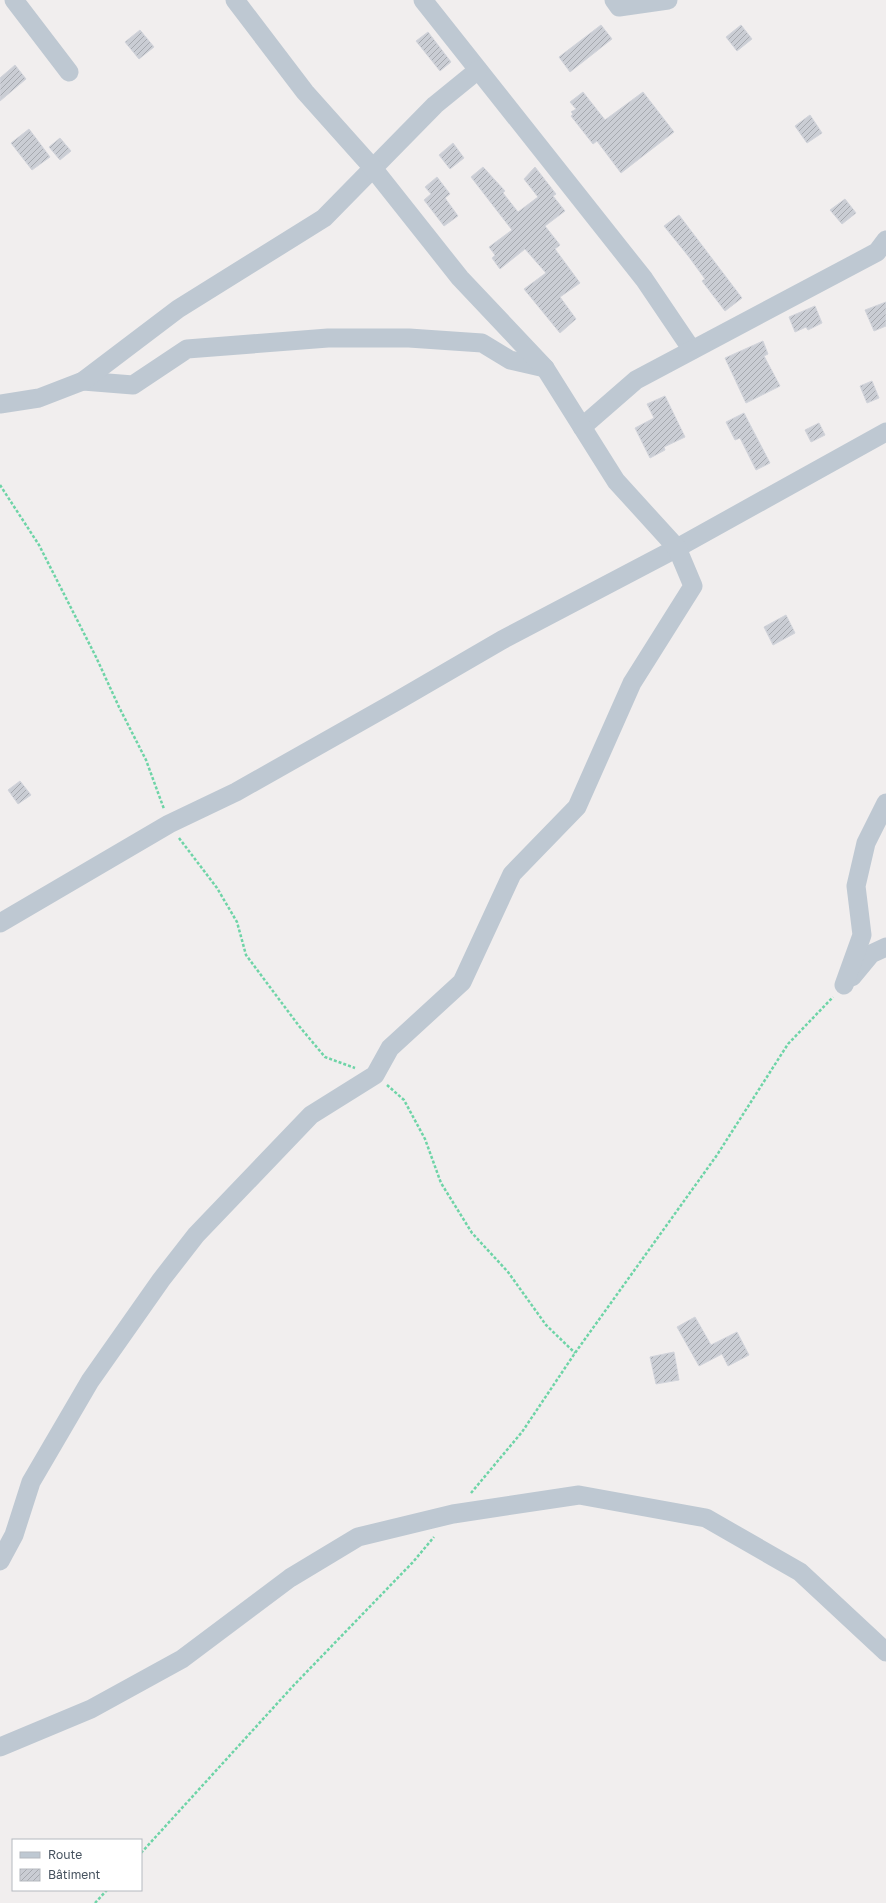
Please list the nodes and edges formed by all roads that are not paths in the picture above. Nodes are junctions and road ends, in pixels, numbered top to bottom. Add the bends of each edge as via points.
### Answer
1 (14, 0) edge
2 (235, 0) edge
3 (424, 0) edge
4 (614, 0) edge
5 (668, 0) edge
6 (478, 70) junction
7 (69, 72) dead end
8 (372, 167) junction
9 (886, 240) edge
10 (692, 350) junction
11 (545, 368) junction
12 (83, 381) junction
13 (0, 404) edge
14 (582, 427) junction
15 (886, 432) edge
16 (677, 548) junction
17 (886, 803) edge
18 (0, 924) edge
19 (886, 946) edge
20 (0, 1561) edge
21 (886, 1652) edge
22 (0, 1748) edge

1 - 7 street
2 - 8 street via 305,92
3 - 6 street
4 - 5 street via 619,7
6 - 8 street via 435,105
6 - 10 street via 644,279
8 - 11 street via 460,278
8 - 12 street via 324,218 178,309
9 - 10 street via 877,252
10 - 14 street via 636,380
11 - 12 street via 510,360 482,343 409,338 328,338 187,349 133,385
11 - 14 street
12 - 13 street via 38,398
14 - 16 street via 616,481
15 - 16 street
16 - 18 street via 502,640 236,792 169,824
16 - 20 street via 693,586 632,683 577,807 512,874 462,982 390,1048 375,1075 311,1115 196,1235 90,1381 31,1482 14,1535
17 - 19 street via 866,843 856,886 862,935 844,985 871,954
21 - 22 street via 800,1572 706,1518 579,1496 453,1514 358,1537 290,1578 182,1659 91,1708

